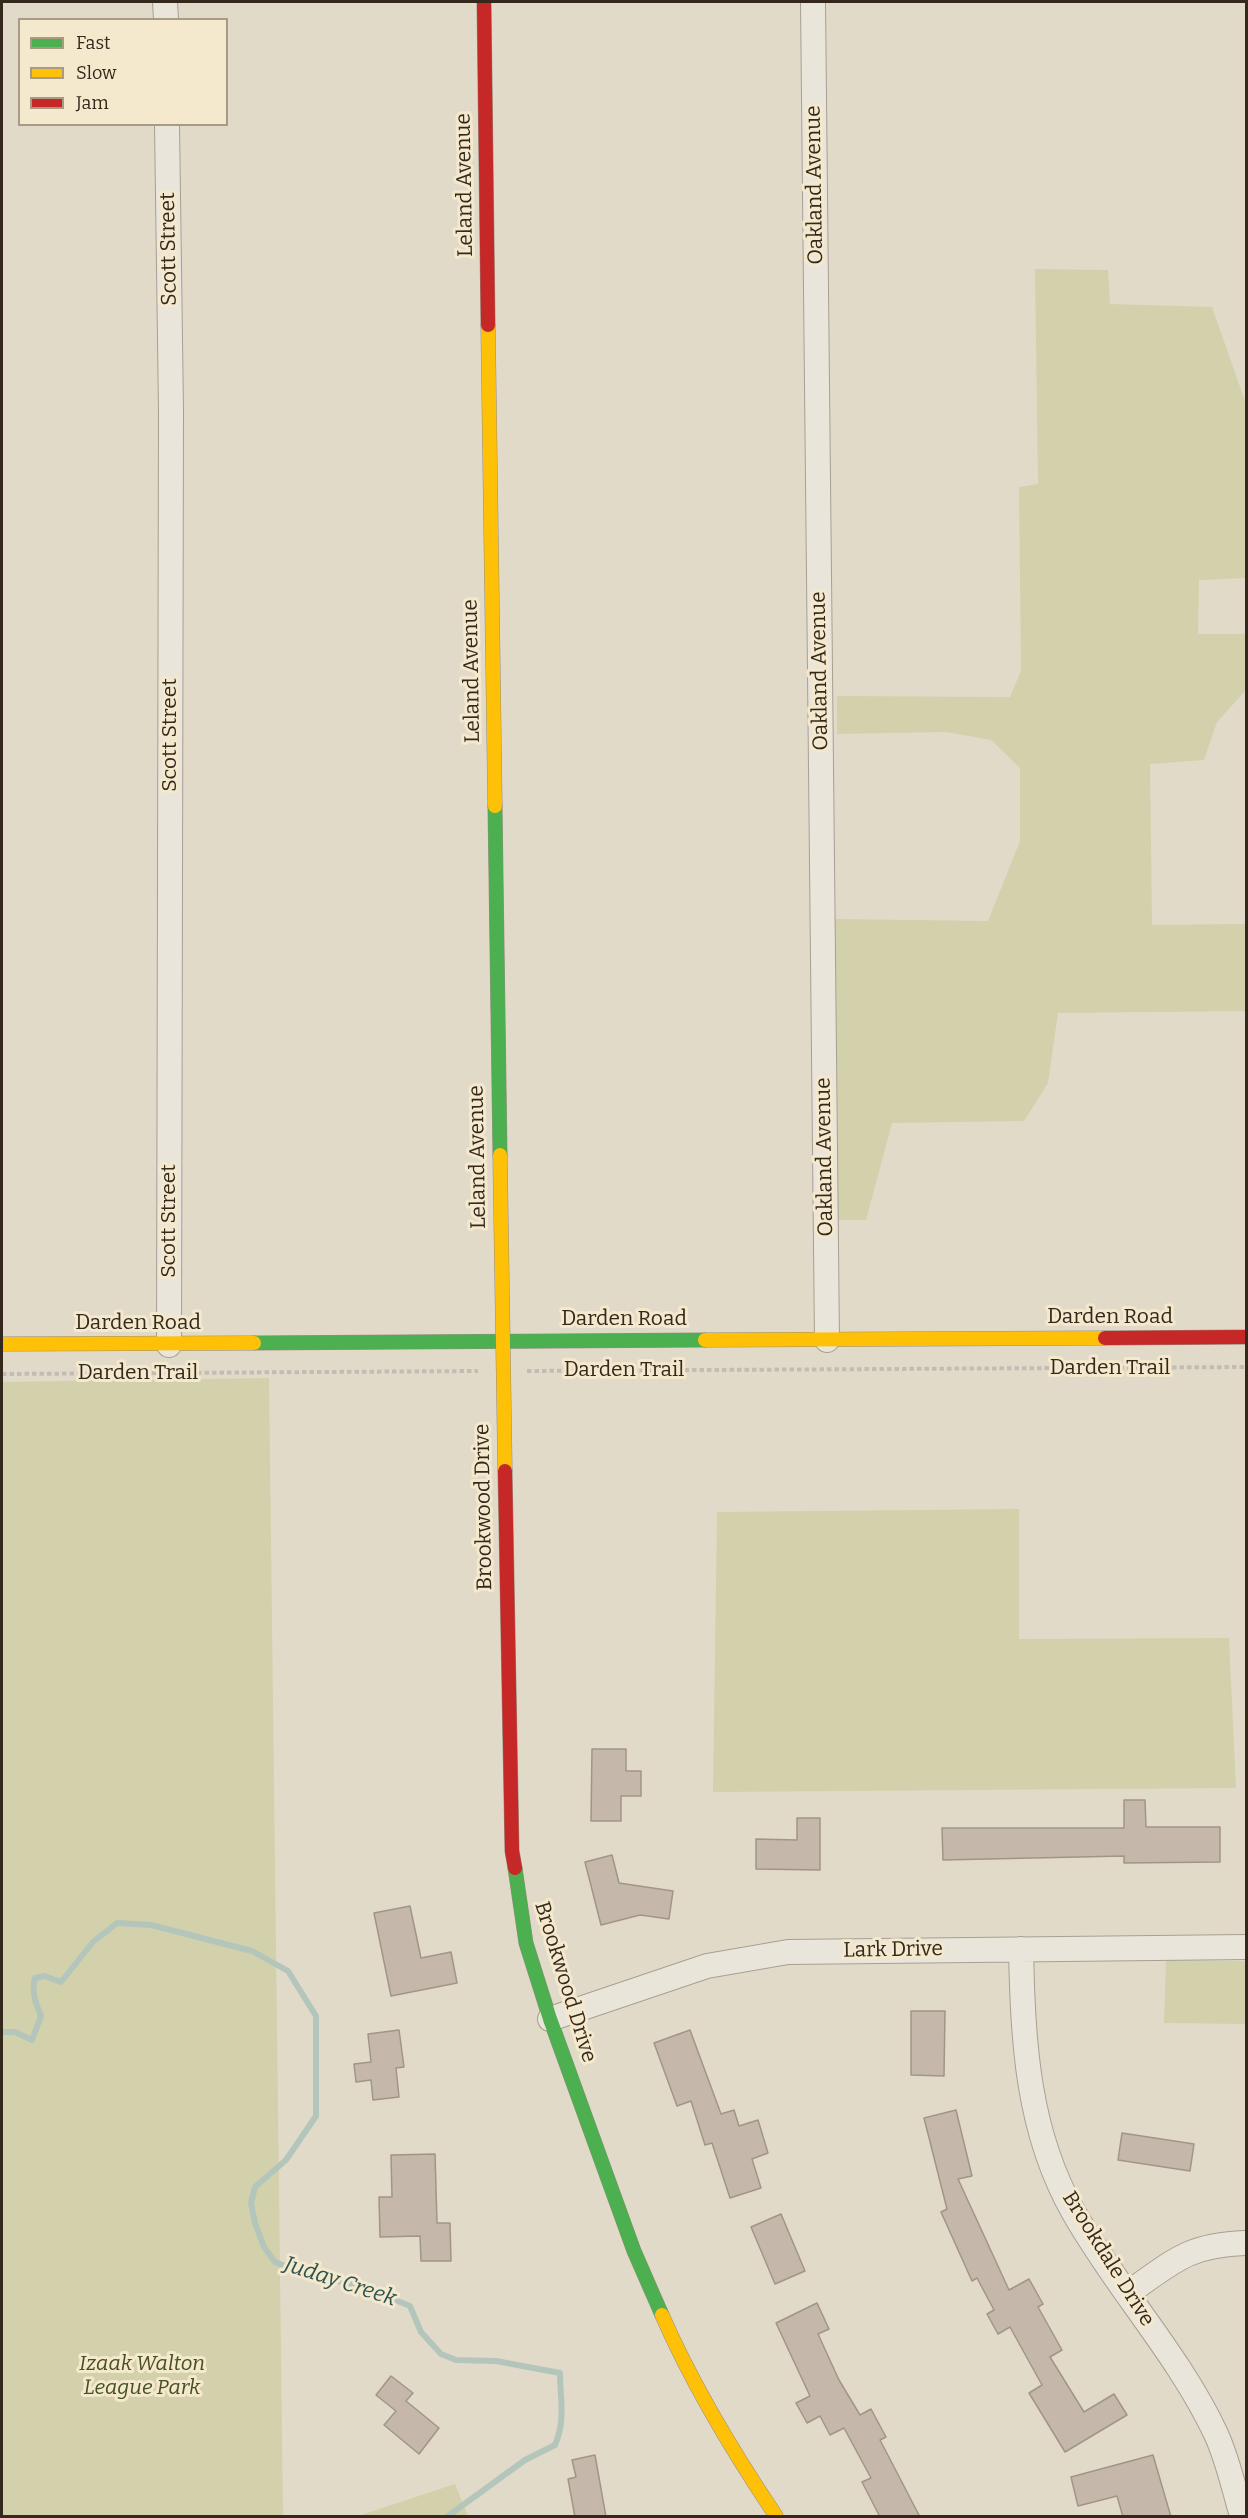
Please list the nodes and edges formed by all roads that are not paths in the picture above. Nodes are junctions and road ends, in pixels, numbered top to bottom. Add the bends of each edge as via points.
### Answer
1 (165, 2) edge
2 (484, 2) edge
3 (813, 2) edge
4 (165, 18) edge
5 (167, 126) edge
6 (1246, 1337) edge
7 (827, 1340) junction
8 (502, 1341) junction
9 (2, 1344) edge
10 (169, 1345) junction
11 (1246, 1947) edge
12 (1021, 1949) junction
13 (550, 2019) junction
14 (1245, 2243) edge
15 (1128, 2293) junction
16 (776, 2517) edge
17 (1242, 2517) edge

1 - 4 street
2 - 8 street, Leland Avenue
3 - 7 street, Oakland Avenue
5 - 10 street, Scott Street via 171,411
6 - 7 street, Darden Road
7 - 8 street, Darden Road
8 - 10 street, Darden Road
8 - 13 street, Brookwood Drive via 512,1851 526,1943
9 - 10 street, Darden Road
11 - 12 street, Lark Drive
12 - 13 street, Lark Drive via 788,1952 741,1958
12 - 15 street, Brookdale Drive via 1023,2042 1037,2121 1074,2212
13 - 16 street, Brookwood Drive via 660,2313 681,2359 739,2461
14 - 15 street via 1198,2248
15 - 17 street, Brookdale Drive via 1190,2386 1216,2436

